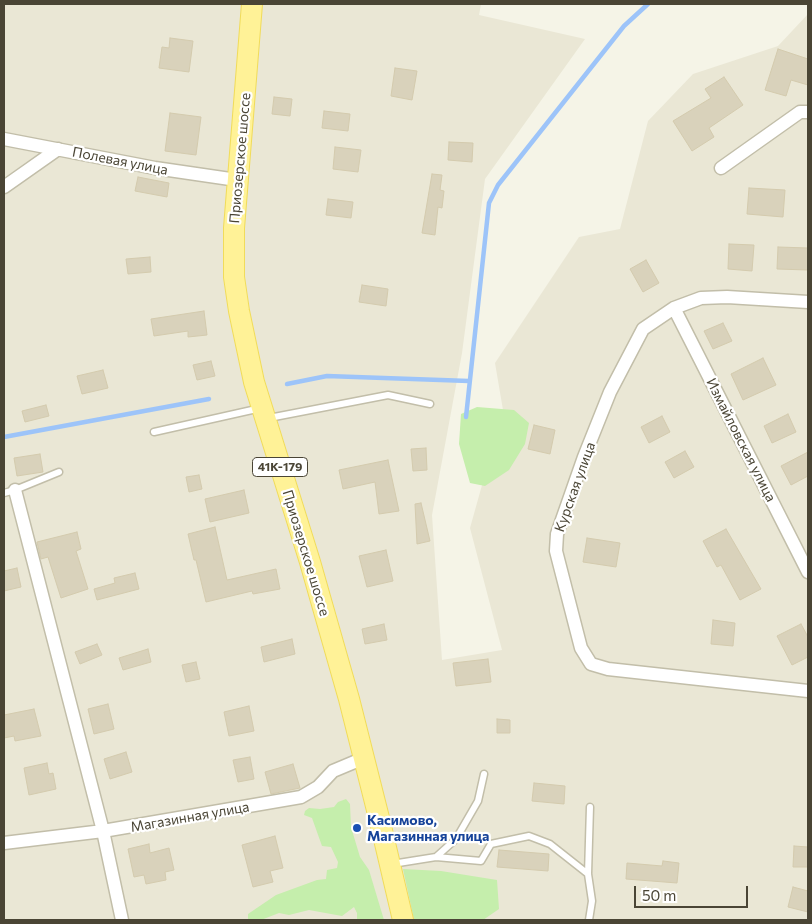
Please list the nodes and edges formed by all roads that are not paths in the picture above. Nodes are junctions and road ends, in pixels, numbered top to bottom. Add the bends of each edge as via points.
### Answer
1 (252, 4) edge
2 (808, 112) edge
3 (4, 138) edge
4 (58, 149) junction
5 (720, 168) dead end
6 (238, 180) junction
7 (4, 187) edge
8 (808, 302) edge
9 (674, 308) junction
10 (430, 404) dead end
11 (264, 413) junction
12 (154, 432) dead end
13 (60, 472) dead end
14 (10, 491) edge
15 (808, 572) edge
16 (808, 691) edge
17 (364, 758) junction
18 (484, 774) dead end
19 (590, 807) dead end
20 (103, 831) junction
21 (4, 843) edge
22 (436, 857) junction
23 (391, 864) junction
24 (588, 874) junction
25 (122, 920) edge
26 (403, 920) edge
27 (589, 920) edge

1 - 6 main road, Приозерское шоссе / 41К-179
2 - 5 street via 800,112
3 - 4 street, Полевая улица
4 - 6 street, Полевая улица
4 - 7 street
6 - 11 main road, Приозерское шоссе / 41К-179 via 234,277 244,343
8 - 9 street, Курская улица via 727,296 701,298
9 - 15 street, Измайловская улица
9 - 16 street, Курская улица via 644,330 610,392 557,534 560,571 582,648 591,664 608,669
10 - 11 lane via 388,395
11 - 12 lane
11 - 17 main road, Приозерское шоссе / 41К-179 via 310,562
13 - 14 lane
14 - 20 street
17 - 20 street, Магазинная улица via 333,771 318,787 301,796
17 - 23 main road, Приозерское шоссе / 41К-179
18 - 22 lane via 478,801 456,839
19 - 24 lane
20 - 21 street, Магазинная улица
20 - 25 street
22 - 23 lane
22 - 24 lane via 481,860 491,844 529,836 550,844
23 - 26 main road, Приозерское шоссе / 41К-179
24 - 27 lane via 592,901

